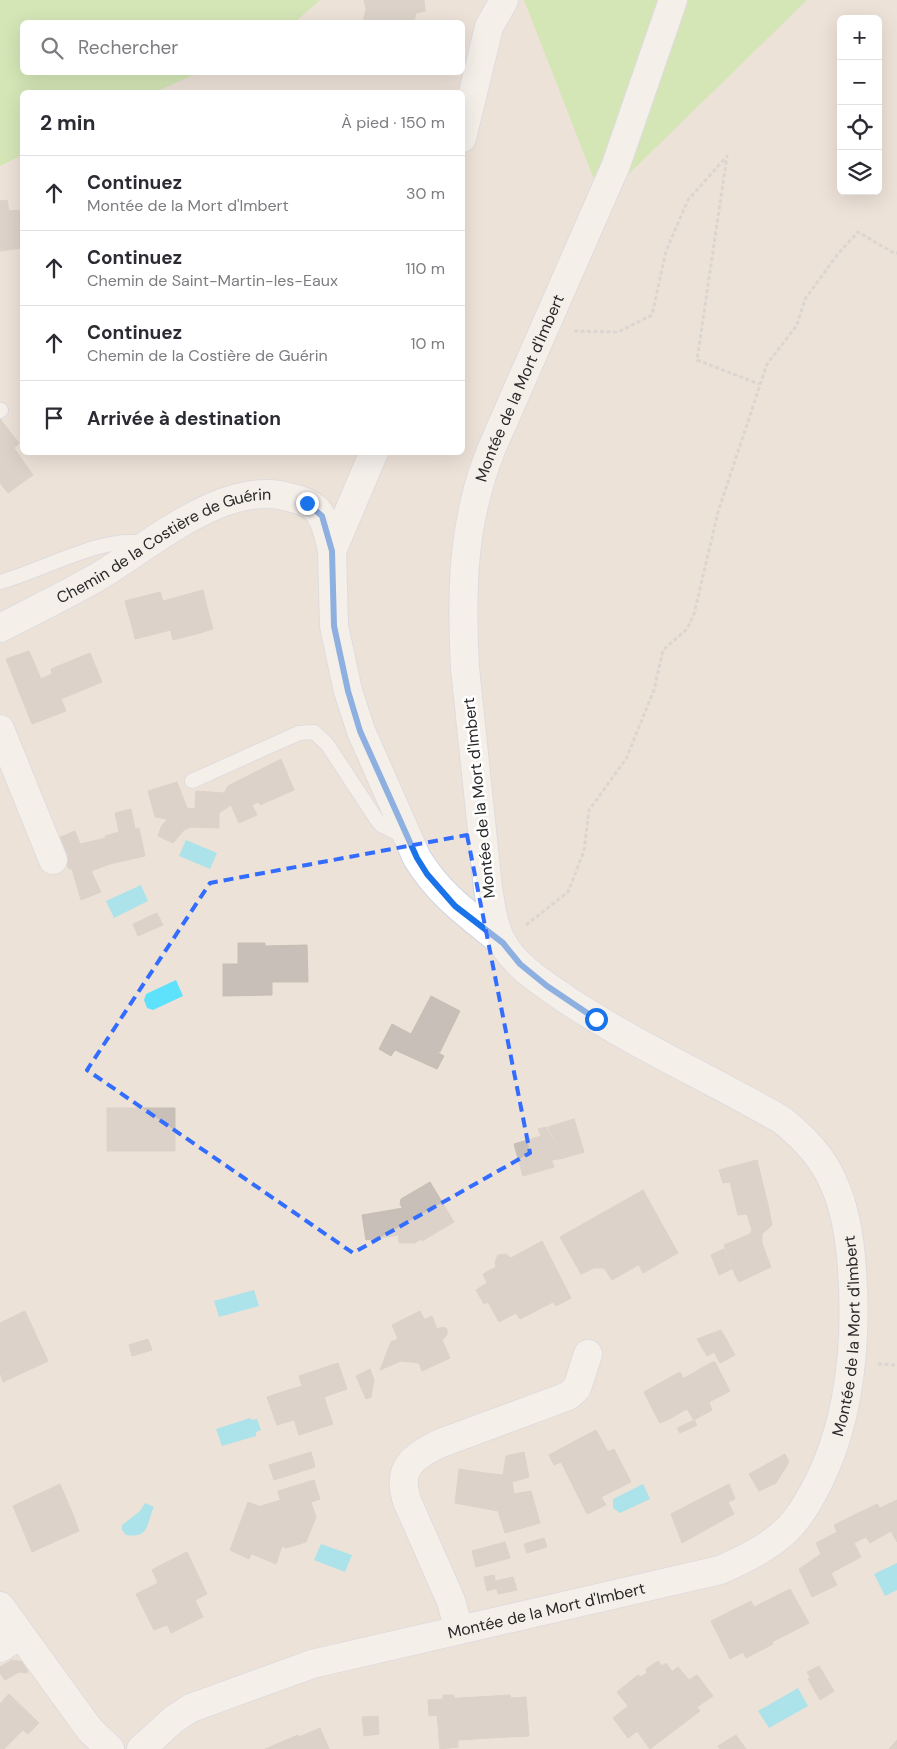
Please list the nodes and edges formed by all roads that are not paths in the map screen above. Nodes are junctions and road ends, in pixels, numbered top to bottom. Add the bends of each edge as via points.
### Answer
1 (504, 0) edge
2 (673, 0) edge
3 (465, 126) edge
4 (373, 455) edge
5 (148, 544) junction
6 (332, 551) junction
7 (0, 582) edge
8 (12, 615) edge
9 (0, 628) edge
10 (0, 729) edge
11 (192, 781) dead end
12 (409, 839) junction
13 (53, 860) dead end
14 (503, 943) junction
15 (588, 1354) dead end
16 (0, 1606) edge
17 (459, 1630) junction
18 (10, 1641) edge
19 (110, 1749) edge
20 (141, 1749) edge

1 - 3 street via 489,26
2 - 14 street, Montée de la Mort d'Imbert via 616,165 480,475 474,497 466,549 464,668 488,888 493,918
4 - 6 street
5 - 6 street, Chemin de la Costière de Guérin via 220,503 255,494 286,496 315,508 322,516
5 - 7 lane via 132,541 97,548
5 - 8 street, Chemin de la Costière de Guérin via 94,579
6 - 12 street via 334,626 348,691 360,731
8 - 9 street, Chemin de la Costière de Guérin
10 - 13 street
11 - 12 lane via 299,733 314,732 327,744 381,825
12 - 14 street via 441,893
14 - 17 street, Montée de la Mort d'Imbert via 520,964 547,986 602,1023 775,1116 802,1136 818,1155 834,1182 850,1243 852,1362 838,1429 823,1470 797,1518 768,1546 720,1570
15 - 17 street via 577,1388 568,1396 441,1443 421,1452 409,1464 403,1488 451,1601
16 - 18 street
17 - 20 street, Montée de la Mort d'Imbert via 312,1664 219,1697 174,1719
18 - 19 street

